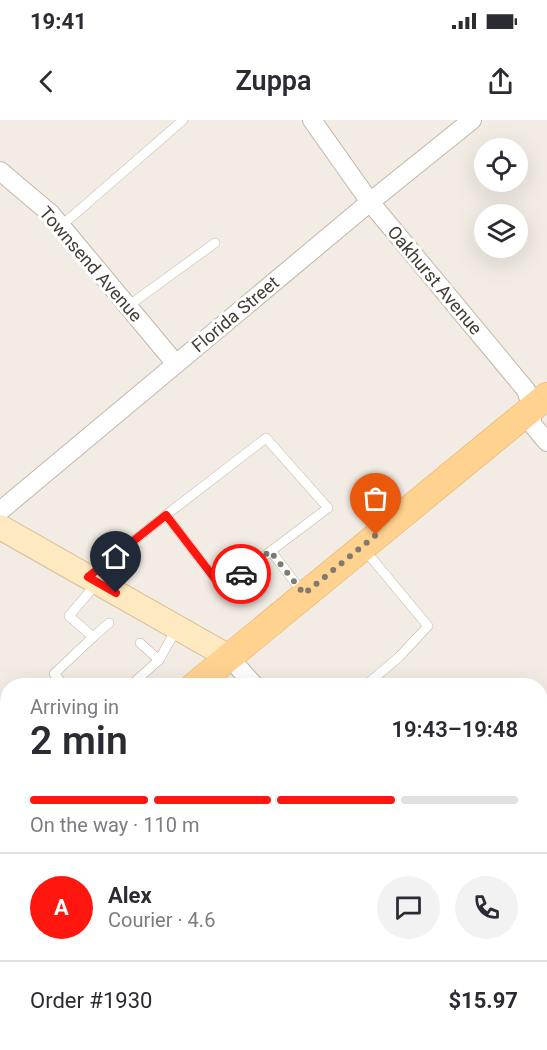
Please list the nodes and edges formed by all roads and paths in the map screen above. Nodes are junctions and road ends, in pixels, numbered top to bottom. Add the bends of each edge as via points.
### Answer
1 (183, 120) edge
2 (312, 120) edge
3 (472, 120) edge
4 (0, 171) edge
5 (370, 202) junction
6 (61, 226) junction
7 (215, 243) dead end
8 (128, 306) junction
9 (176, 364) junction
10 (539, 402) edge
11 (547, 442) edge
12 (0, 511) edge
13 (166, 515) junction
14 (0, 527) edge
15 (362, 547) junction
16 (270, 551) junction
17 (93, 580) junction
18 (304, 594) junction
19 (109, 623) dead end
20 (177, 628) junction
21 (93, 637) junction
22 (140, 643) dead end
23 (229, 657) junction
24 (159, 660) junction
25 (58, 678) edge
26 (139, 678) edge
27 (204, 678) edge
28 (248, 678) edge
29 (374, 678) edge

1 - 6 lane
2 - 5 street, Oakhurst Avenue
3 - 5 street, Florida Street
4 - 6 street, Townsend Avenue
5 - 9 street, Florida Street
5 - 10 street, Oakhurst Avenue
6 - 8 street, Townsend Avenue
7 - 8 lane
8 - 9 street, Townsend Avenue
9 - 12 street, Florida Street
10 - 11 street, Oakhurst Avenue via 532,424
10 - 15 main road
13 - 16 lane via 222,588
13 - 16 lane via 266,438 328,508
13 - 17 lane
14 - 17 street
15 - 18 main road
15 - 29 lane via 429,626
16 - 18 lane
17 - 20 street
17 - 21 lane via 69,616
18 - 23 main road
19 - 21 lane
20 - 23 street
20 - 24 lane
21 - 25 lane via 54,674
22 - 24 lane
23 - 27 main road
23 - 28 street
24 - 26 lane

